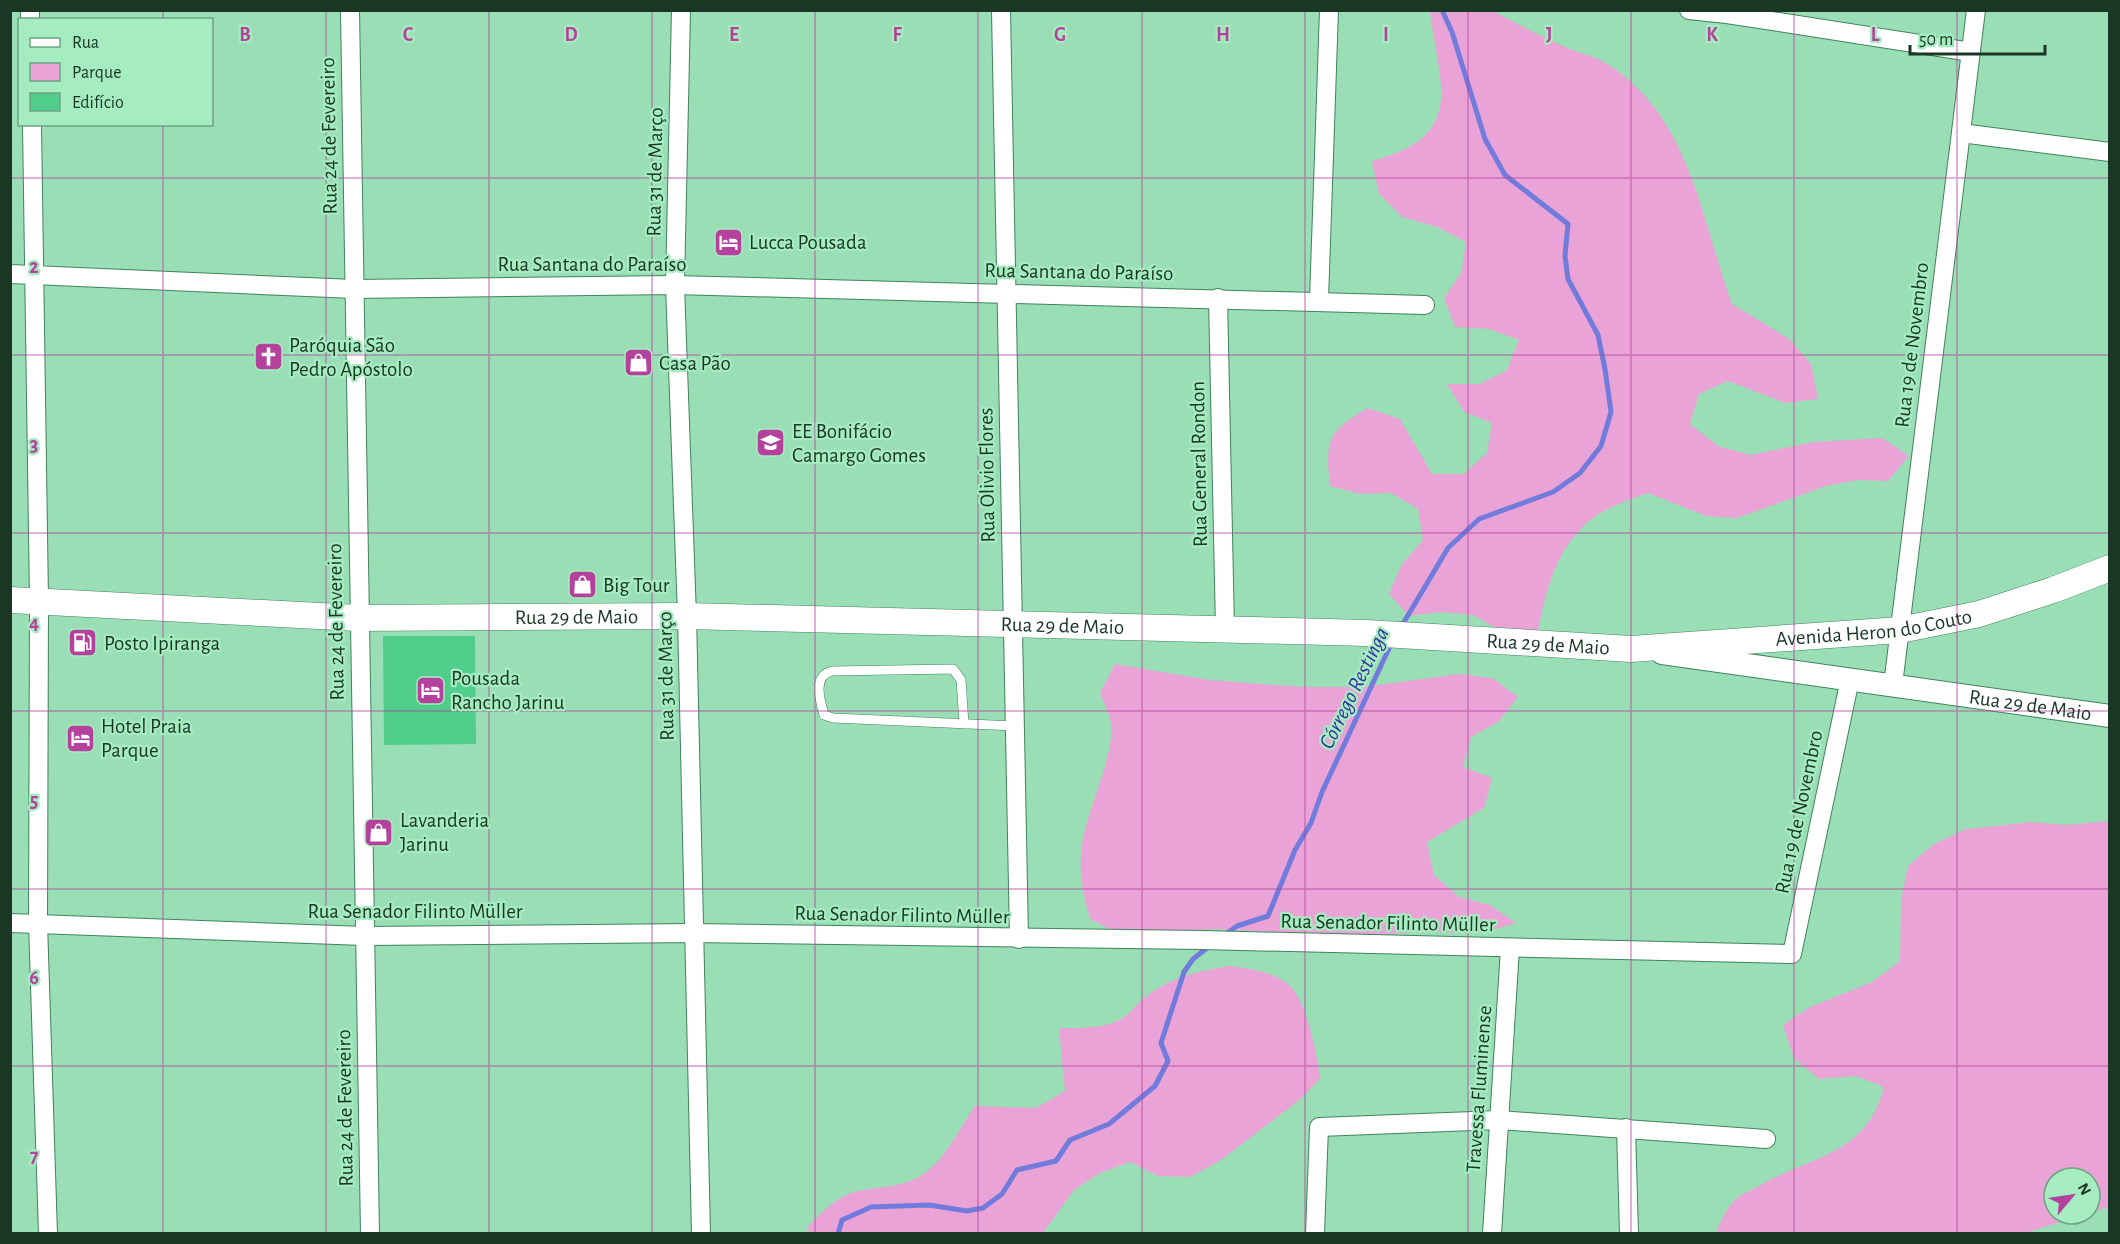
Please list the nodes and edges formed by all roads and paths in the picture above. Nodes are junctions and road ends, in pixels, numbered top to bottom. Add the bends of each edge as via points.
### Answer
1 (350, 10) edge
2 (681, 10) edge
3 (1001, 10) edge
4 (1329, 10) edge
5 (1689, 10) edge
6 (1976, 10) edge
7 (1971, 52) junction
8 (32, 126) edge
9 (1961, 133) junction
10 (2109, 152) edge
11 (10, 274) edge
12 (35, 275) junction
13 (675, 285) junction
14 (354, 289) junction
15 (1006, 293) junction
16 (1218, 298) junction
17 (1319, 300) junction
18 (1425, 305) dead end
19 (2109, 568) edge
20 (10, 600) edge
21 (39, 601) junction
22 (687, 616) junction
23 (358, 618) junction
24 (1013, 624) junction
25 (1225, 629) junction
26 (1900, 630) junction
27 (1631, 649) junction
28 (1850, 679) junction
29 (1893, 685) junction
30 (2109, 716) edge
31 (964, 724) junction
32 (1015, 726) junction
33 (10, 923) edge
34 (38, 923) junction
35 (694, 933) junction
36 (364, 936) junction
37 (1018, 939) junction
38 (1510, 948) junction
39 (1792, 954) joint
40 (1499, 1120) junction
41 (1626, 1128) junction
42 (1766, 1139) dead end
43 (48, 1233) edge
44 (370, 1233) edge
45 (701, 1233) edge
46 (1315, 1233) edge
47 (1492, 1233) edge
48 (1629, 1233) edge

1 - 14 street, Rua 24 de Fevereiro
2 - 13 street, Rua 31 de Março
3 - 15 street, Rua Olivio Flores
4 - 17 street
5 - 7 street
6 - 7 street, Rua 19 de Novembro
7 - 9 street, Rua 19 de Novembro
8 - 12 street
9 - 10 street
9 - 26 street, Rua 19 de Novembro
11 - 12 street, Rua Santana do Paraíso
12 - 14 street, Rua Santana do Paraíso
12 - 21 street
13 - 14 street, Rua Santana do Paraíso
13 - 15 street, Rua Santana do Paraíso
13 - 22 street, Rua 31 de Março
14 - 23 street, Rua 24 de Fevereiro
15 - 16 street, Rua Santana do Paraíso
15 - 24 street, Rua Olivio Flores
16 - 17 street, Rua Santana do Paraíso
16 - 25 street, Rua General Rondon
17 - 18 street, Rua Santana do Paraíso
19 - 26 main road, Avenida Heron do Couto via 1979,614
20 - 21 main road, Rua 29 de Maio
21 - 23 main road, Rua 29 de Maio
21 - 34 street
22 - 23 main road, Rua 29 de Maio
22 - 24 main road, Rua 29 de Maio
22 - 35 street, Rua 31 de Março
23 - 36 street, Rua 24 de Fevereiro
24 - 25 main road, Rua 29 de Maio
24 - 32 street, Rua Olivio Flores
25 - 27 main road, Rua 29 de Maio
26 - 27 main road, Avenida Heron do Couto
26 - 29 street, Rua 19 de Novembro
27 - 28 street, Rua 29 de Maio
28 - 29 street, Rua 29 de Maio
28 - 39 street, Rua 19 de Novembro
29 - 30 street, Rua 29 de Maio
31 - 31 lane via 833,718 825,715 822,706 820,678 832,671 953,669 961,680
31 - 32 lane
32 - 37 street, Rua Olivio Flores
33 - 34 street, Rua Senador Filinto Müller
34 - 36 street, Rua Senador Filinto Müller
34 - 43 street
35 - 36 street, Rua Senador Filinto Müller
35 - 37 street, Rua Senador Filinto Müller
35 - 45 street, Rua 31 de Março
36 - 44 street, Rua 24 de Fevereiro
37 - 38 street, Rua Senador Filinto Müller
38 - 39 street, Rua Senador Filinto Müller
38 - 40 street, Travessa Fluminense
40 - 41 street
40 - 46 street via 1319,1127
40 - 47 street, Travessa Fluminense
41 - 42 street
41 - 48 street

